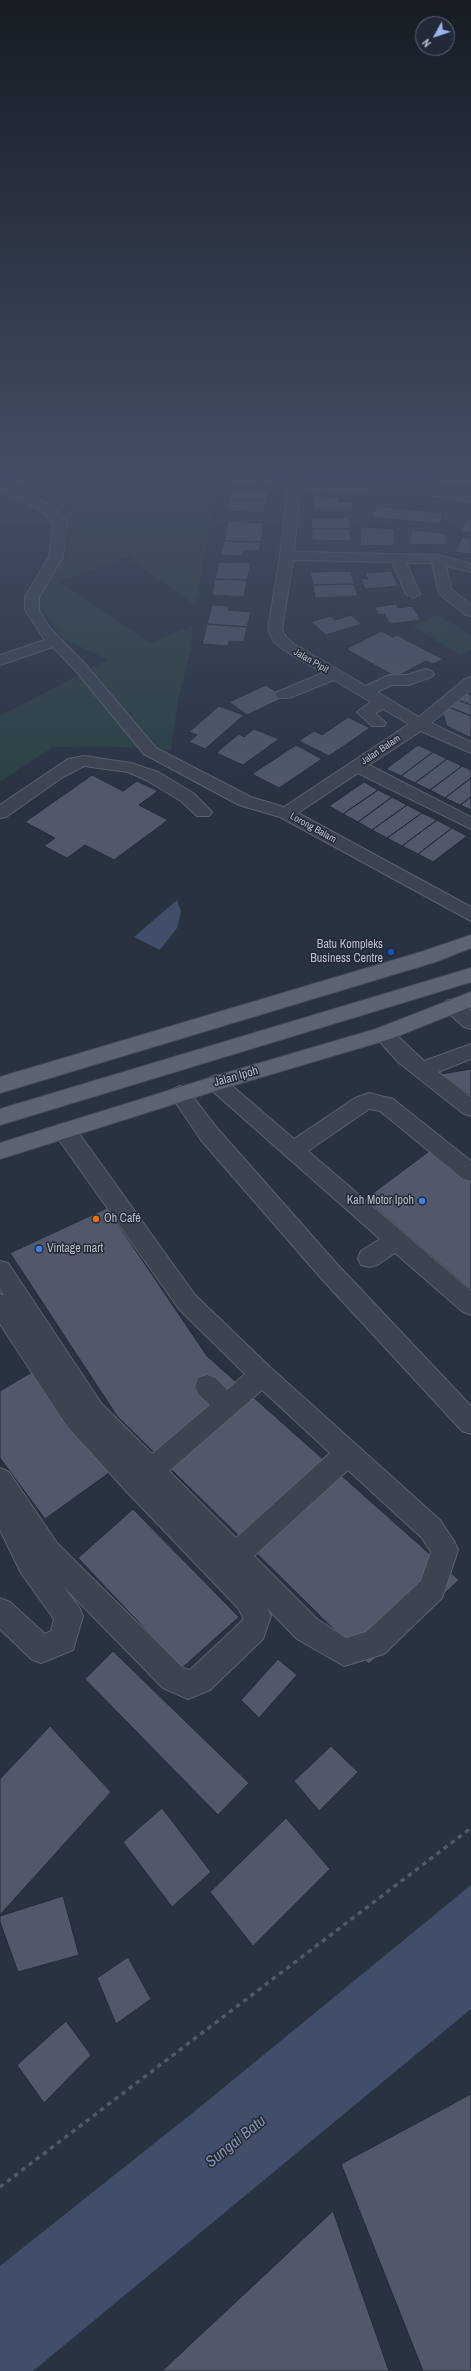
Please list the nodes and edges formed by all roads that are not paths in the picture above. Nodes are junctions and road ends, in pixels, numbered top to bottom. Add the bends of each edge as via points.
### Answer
1 (39, 585) edge
2 (282, 585) edge
3 (409, 585) edge
4 (443, 585) edge
5 (413, 594) dead end
6 (471, 612) edge
7 (54, 642) junction
8 (0, 660) edge
9 (334, 674) junction
10 (426, 674) dead end
11 (471, 682) edge
12 (366, 692) junction
13 (283, 695) dead end
14 (383, 702) junction
15 (378, 723) dead end
16 (420, 724) junction
17 (471, 748) edge
18 (357, 766) junction
19 (203, 812) dead end
20 (0, 813) edge
21 (286, 813) junction
22 (471, 824) edge
23 (471, 915) edge
24 (471, 941) edge
25 (471, 975) edge
26 (462, 1003) edge
27 (471, 1022) edge
28 (383, 1034) junction
29 (471, 1051) edge
30 (421, 1070) junction
31 (216, 1083) junction
32 (0, 1085) edge
33 (180, 1094) junction
34 (471, 1108) edge
35 (0, 1116) edge
36 (65, 1131) junction
37 (294, 1150) junction
38 (0, 1151) edge
39 (471, 1173) edge
40 (396, 1240) junction
41 (369, 1258) dead end
42 (0, 1270) edge
43 (0, 1304) edge
44 (471, 1305) edge
45 (271, 1383) junction
46 (207, 1386) dead end
47 (227, 1406) junction
48 (471, 1423) edge
49 (348, 1453) junction
50 (151, 1471) junction
51 (0, 1480) edge
52 (0, 1507) edge
53 (235, 1556) junction
54 (0, 1611) edge

1 - 7 street via 32,597 32,610
2 - 9 street, Jalan Pipit via 275,630 279,639
3 - 5 street
4 - 6 street via 444,591
7 - 8 street
7 - 21 street, Lorong Balam via 80,667 150,751 245,801
9 - 12 street, Jalan Pipit
9 - 13 street
10 - 12 street via 409,680 389,680
11 - 16 street, Jalan Balam
12 - 14 street, Jalan Pipit
14 - 15 street via 365,712
14 - 16 street, Jalan Pipit
16 - 17 street, Jalan Pipit
16 - 18 street, Jalan Balam
18 - 21 street, Jalan Balam
18 - 22 street
19 - 20 street via 187,797 152,776 131,768 84,761 74,763 57,773
21 - 23 street, Lorong Balam
24 - 32 main road via 421,959
25 - 35 main road
26 - 27 street
26 - 28 main road, Jalan Ipoh
28 - 30 street
28 - 31 main road, Jalan Ipoh
29 - 30 street
30 - 34 street
31 - 33 main road, Jalan Ipoh
31 - 37 street
33 - 36 main road, Jalan Ipoh
33 - 48 street via 209,1134 328,1270
36 - 38 main road, Jalan Ipoh
36 - 45 street via 187,1302
37 - 39 street via 362,1103 369,1101 386,1104
37 - 40 street
40 - 41 street
40 - 44 street
42 - 50 street via 92,1411
43 - 51 street via 76,1418 248,1599 257,1616 253,1628 200,1680 188,1685 173,1678 48,1552
45 - 47 street
45 - 49 street
46 - 47 street
47 - 50 street
49 - 53 street
49 - 53 street via 431,1528 446,1550 432,1589 374,1644 344,1652 307,1629
50 - 53 street
52 - 54 street via 14,1529 30,1564 69,1616 63,1640 41,1648

